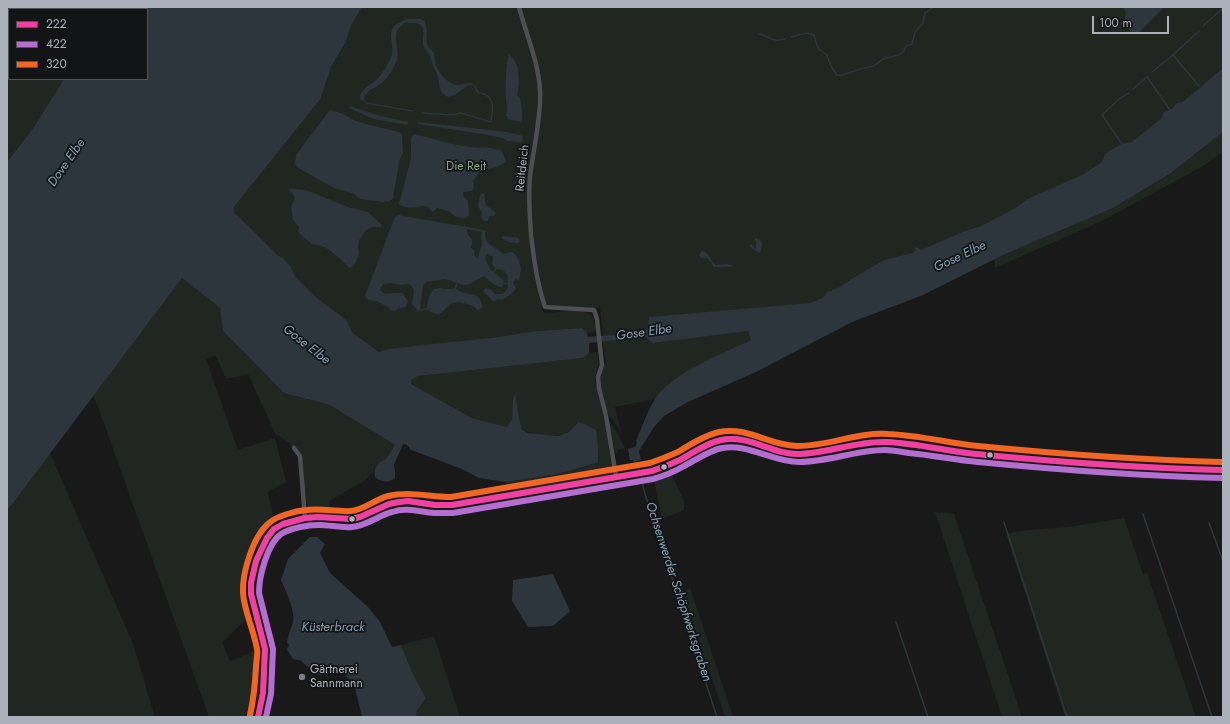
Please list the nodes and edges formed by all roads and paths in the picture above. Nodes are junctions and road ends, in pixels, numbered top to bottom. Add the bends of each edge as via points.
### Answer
1 (519, 7) edge
2 (294, 448) dead end
3 (1223, 470) edge
4 (616, 476) junction
5 (305, 518) junction
6 (258, 717) edge

1 - 4 street, Reitdeich via 533,50 540,84 529,198 534,262 540,292 545,306 594,310 602,365 598,377 599,388
2 - 5 street via 300,456
3 - 4 street via 1080,463 881,442 821,452 786,454 747,440 730,438 701,447 664,467
4 - 5 street via 452,505 399,502 352,519
5 - 6 street via 274,529 261,550 253,572 251,594 265,649 263,693

